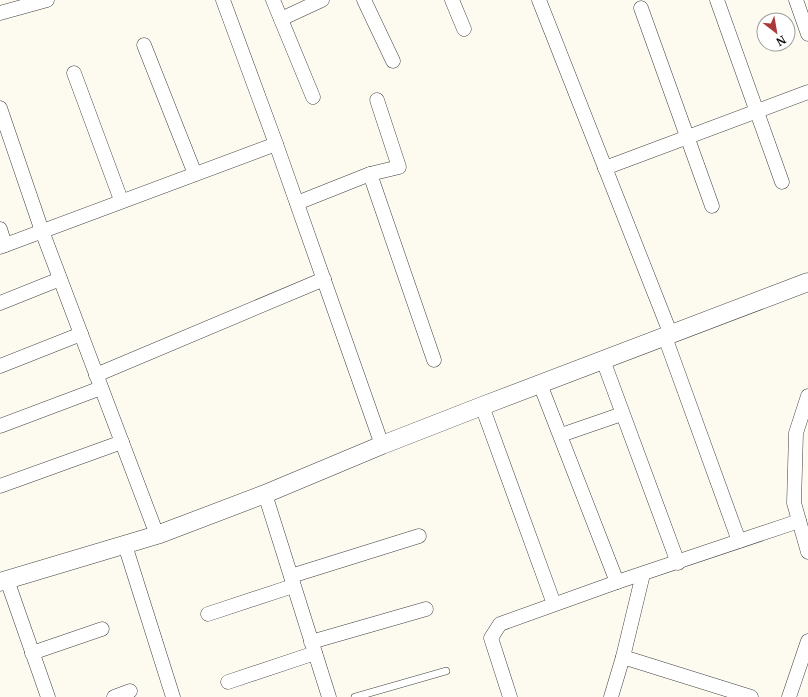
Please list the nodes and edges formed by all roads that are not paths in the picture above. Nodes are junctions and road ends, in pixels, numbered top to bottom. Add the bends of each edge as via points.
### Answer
1 (47, 0) edge
2 (224, 0) edge
3 (273, 0) edge
4 (322, 0) edge
5 (364, 0) edge
6 (452, 0) edge
7 (717, 0) edge
8 (796, 0) edge
9 (543, 2) edge
10 (641, 8) dead end
11 (0, 13) edge
12 (281, 19) junction
13 (464, 29) dead end
14 (808, 34) edge
15 (144, 45) dead end
16 (393, 61) dead end
17 (74, 73) dead end
18 (808, 92) edge
19 (313, 97) dead end
20 (377, 100) dead end
21 (0, 108) edge
22 (755, 110) junction
23 (686, 137) junction
24 (276, 144) junction
25 (605, 168) junction
26 (195, 174) junction
27 (370, 174) junction
28 (782, 182) dead end
29 (121, 200) junction
30 (297, 203) junction
31 (712, 206) dead end
32 (0, 229) edge
33 (42, 231) junction
34 (3, 246) edge
35 (60, 279) junction
36 (324, 279) junction
37 (808, 282) edge
38 (0, 302) edge
39 (81, 334) junction
40 (668, 336) junction
41 (434, 360) dead end
42 (603, 360) junction
43 (0, 366) edge
44 (99, 382) junction
45 (540, 384) junction
46 (808, 396) edge
47 (482, 406) junction
48 (622, 414) junction
49 (0, 426) edge
50 (561, 435) junction
51 (122, 442) junction
52 (382, 445) junction
53 (0, 486) edge
54 (265, 494) junction
55 (799, 521) junction
56 (157, 535) junction
57 (419, 536) dead end
58 (739, 541) junction
59 (125, 545) junction
60 (808, 552) edge
61 (678, 563) junction
62 (643, 574) junction
63 (3, 581) edge
64 (292, 581) junction
65 (616, 582) junction
66 (554, 604) junction
67 (426, 609) dead end
68 (208, 614) dead end
69 (102, 629) dead end
70 (808, 641) edge
71 (313, 648) junction
72 (32, 653) junction
73 (623, 656) junction
74 (446, 671) dead end
75 (228, 682) dead end
76 (130, 691) dead end
77 (48, 697) edge
78 (114, 697) edge
79 (174, 697) edge
80 (329, 697) edge
81 (355, 697) edge
82 (510, 697) edge
83 (610, 697) edge
84 (751, 697) edge
85 (789, 697) edge

1 - 11 street
2 - 24 street
3 - 12 street
4 - 12 street
5 - 16 street
6 - 13 street
7 - 22 street
8 - 14 street
9 - 25 street
10 - 23 street
12 - 19 street
15 - 26 street
17 - 29 street
18 - 22 street
20 - 27 street via 399,167
21 - 33 street
22 - 23 street
22 - 28 street
23 - 25 street
23 - 31 street
24 - 26 street
24 - 30 street
25 - 40 street
26 - 29 street
27 - 30 street
27 - 41 street
29 - 33 street
30 - 36 street
32 - 34 street
33 - 34 street
33 - 35 street
35 - 38 street
35 - 39 street
36 - 44 street
36 - 52 street
37 - 40 street
39 - 43 street
39 - 44 street
40 - 42 street
40 - 58 street
42 - 45 street
42 - 48 street
44 - 49 street
44 - 51 street
45 - 47 street
45 - 50 street
46 - 55 street via 796,433 794,503
47 - 52 street
47 - 66 street
48 - 50 street
48 - 61 street
50 - 65 street
51 - 53 street
51 - 56 street
52 - 54 street
54 - 56 street
54 - 64 street
55 - 58 street
55 - 60 street
56 - 59 street
57 - 64 street
58 - 61 street
59 - 63 street
59 - 79 street
61 - 62 street
62 - 65 street
62 - 73 street
63 - 72 street
64 - 68 street
64 - 71 street
65 - 66 street
66 - 82 street via 500,624 491,638
67 - 71 street
69 - 72 street
70 - 85 street
71 - 75 street
71 - 80 street
72 - 77 street
73 - 83 street
73 - 84 street
74 - 81 lane
76 - 78 street

